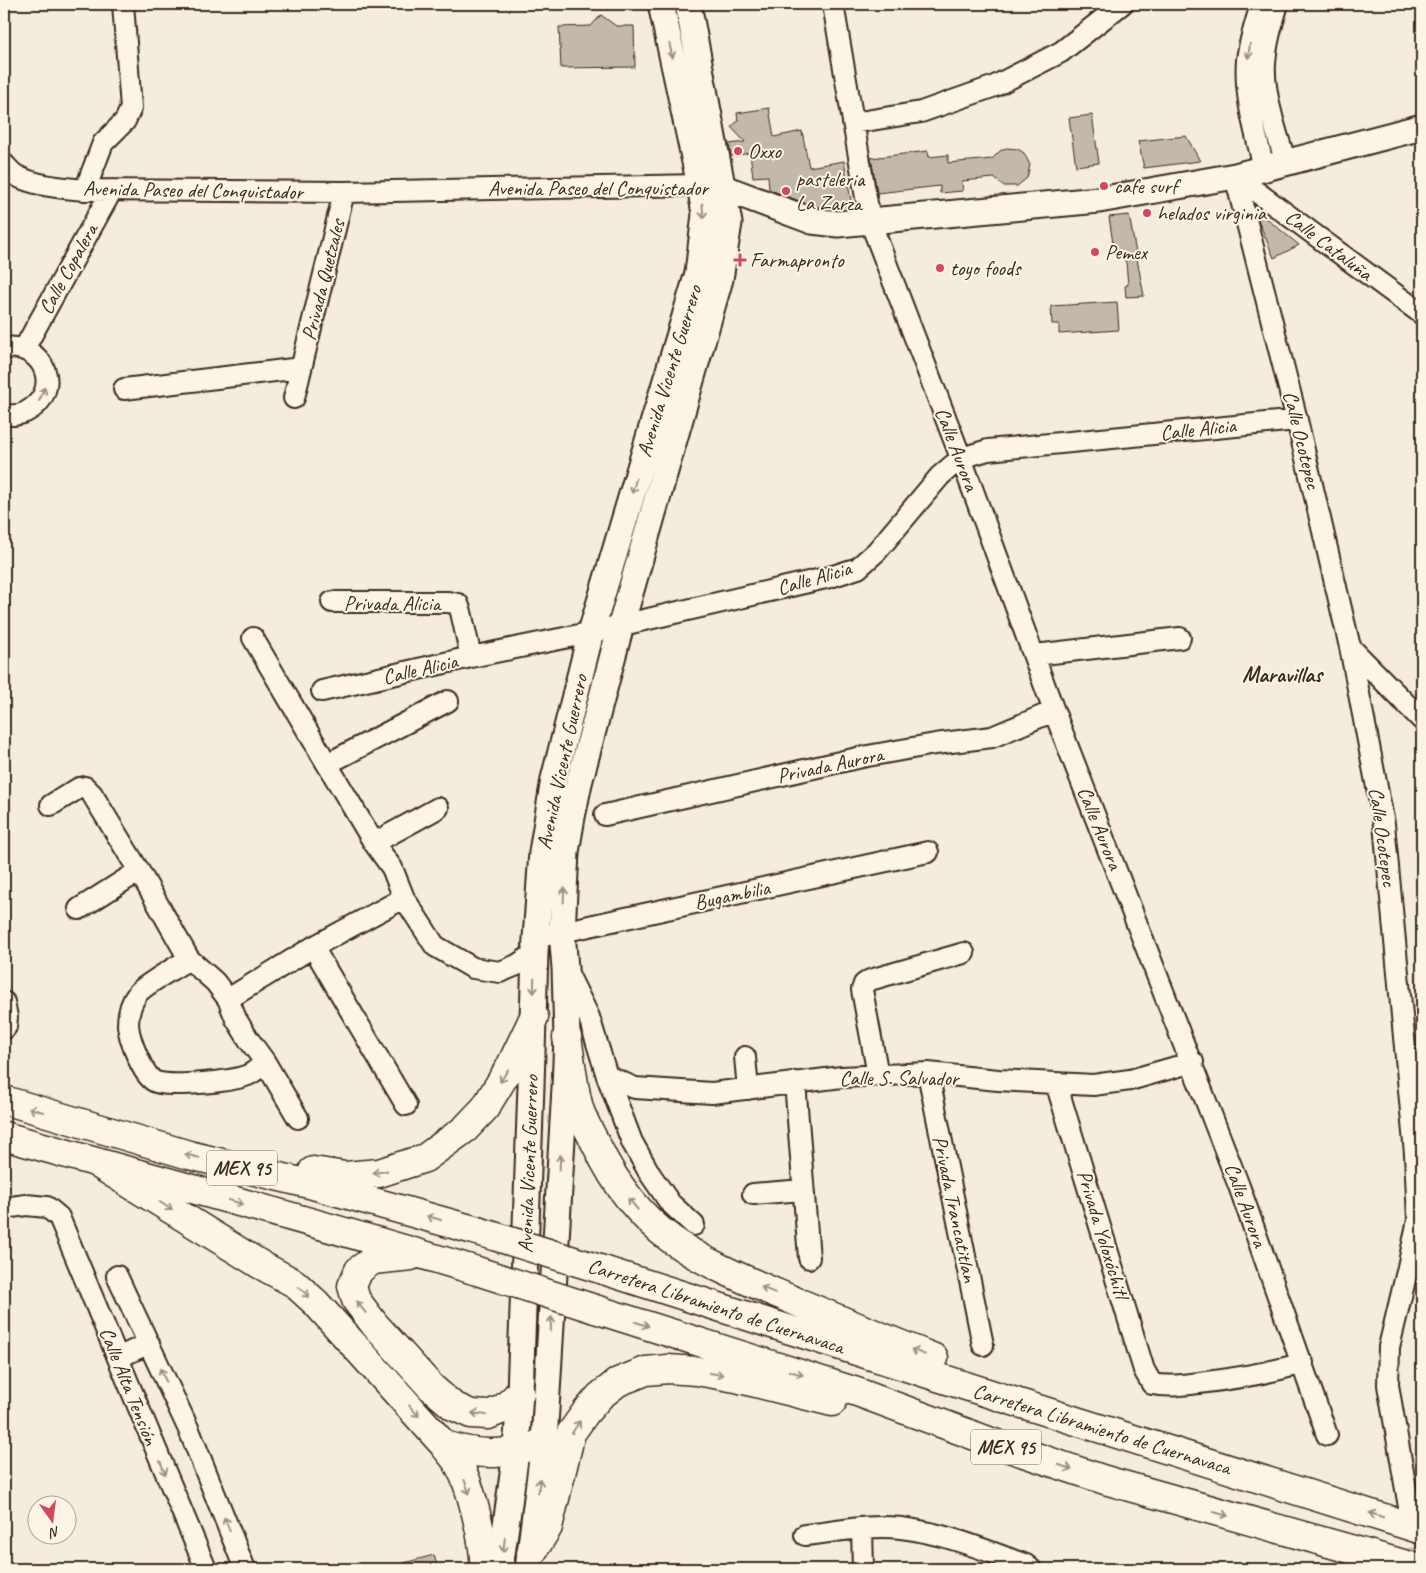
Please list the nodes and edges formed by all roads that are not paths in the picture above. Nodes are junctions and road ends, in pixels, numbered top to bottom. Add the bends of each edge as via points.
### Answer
1 (123, 4) edge
2 (661, 4) edge
3 (688, 4) edge
4 (1122, 4) edge
5 (1273, 6) edge
6 (839, 8) edge
7 (853, 123) junction
8 (1422, 127) edge
9 (4, 164) edge
10 (1275, 165) junction
11 (1235, 176) junction
12 (712, 186) junction
13 (85, 190) junction
14 (112, 190) junction
15 (344, 192) junction
16 (870, 221) junction
17 (1422, 314) edge
18 (4, 348) edge
19 (24, 348) junction
20 (301, 368) junction
21 (124, 389) dead end
22 (294, 398) dead end
23 (4, 414) edge
24 (1297, 420) junction
25 (960, 458) junction
26 (332, 602) dead end
27 (621, 625) junction
28 (591, 632) junction
29 (253, 638) dead end
30 (1180, 638) dead end
31 (1350, 647) junction
32 (1034, 655) junction
33 (470, 657) junction
34 (322, 691) dead end
35 (448, 701) dead end
36 (1054, 711) junction
37 (1422, 720) edge
38 (326, 764) junction
39 (51, 806) dead end
40 (438, 808) dead end
41 (605, 815) dead end
42 (374, 843) junction
43 (928, 852) dead end
44 (139, 871) junction
45 (404, 898) junction
46 (79, 909) dead end
47 (562, 932) junction
48 (535, 945) junction
49 (313, 947) junction
50 (964, 953) dead end
51 (189, 959) junction
52 (565, 968) junction
53 (228, 999) junction
54 (4, 1002) edge
55 (534, 1018) junction
56 (4, 1029) edge
57 (566, 1037) junction
58 (745, 1057) dead end
59 (266, 1062) junction
60 (1192, 1062) junction
61 (928, 1073) junction
62 (878, 1075) junction
63 (607, 1076) junction
64 (795, 1082) junction
65 (1056, 1083) junction
66 (532, 1086) junction
67 (565, 1088) junction
68 (748, 1089) junction
69 (4, 1100) edge
70 (406, 1105) dead end
71 (298, 1118) dead end
72 (4, 1136) edge
73 (95, 1162) junction
74 (231, 1165) junction
75 (803, 1190) junction
76 (753, 1194) dead end
77 (4, 1208) edge
78 (1420, 1222) edge
79 (694, 1225) dead end
80 (424, 1254) junction
81 (809, 1258) dead end
82 (118, 1276) dead end
83 (149, 1343) junction
84 (983, 1344) dead end
85 (118, 1358) junction
86 (1303, 1363) junction
87 (520, 1392) junction
88 (1092, 1426) junction
89 (1327, 1435) dead end
90 (544, 1443) junction
91 (994, 1443) junction
92 (444, 1445) junction
93 (516, 1452) junction
94 (1416, 1519) edge
95 (862, 1529) junction
96 (805, 1536) dead end
97 (529, 1561) edge
98 (206, 1569) edge
99 (246, 1569) edge
100 (484, 1569) edge
101 (500, 1569) edge
102 (863, 1569) edge
103 (1032, 1569) edge
104 (1421, 1569) edge

1 - 13 street via 131,108 125,121 102,143
2 -> 12 main road, Avenida Vicente Guerrero
3 - 12 main road, Avenida Vicente Guerrero
4 - 7 street via 1061,52 995,86 921,112
5 - 10 street via 1248,52 1247,87
6 - 7 street, Calle Aurora
7 - 16 street, Calle Aurora
8 - 10 main road, Avenida Paseo del Conquistador
9 - 13 street, Avenida Paseo del Conquistador via 16,175 37,182
10 - 11 main road, Avenida Paseo del Conquistador
11 - 16 main road, Avenida Paseo del Conquistador via 1099,200
11 - 17 street, Calle Cataluña
11 - 24 street, Calle Ocotepec
12 - 15 street, Avenida Paseo del Conquistador
12 - 16 main road, Avenida Paseo del Conquistador via 812,221 838,224
12 - 27 main road, Avenida Vicente Guerrero via 729,223 720,279
12 -> 28 main road, Avenida Vicente Guerrero via 698,273
13 - 14 street, Avenida Paseo del Conquistador
14 - 15 street, Avenida Paseo del Conquistador
14 - 19 street, Calle Copalera
15 - 20 street, Privada Quetzales
16 - 25 street, Calle Aurora
18 - 19 street
23 -> 19 street via 21,414 34,408 43,396 47,382 44,368 36,356
20 - 21 street, Privada Quetzales
20 - 22 street, Privada Quetzales
24 - 25 street, Calle Alicia via 988,450
24 - 31 street, Calle Ocotepec
25 - 27 street, Calle Alicia via 858,568
25 - 32 street, Calle Aurora
26 - 33 street, Privada Alicia via 458,604
27 - 28 street, Calle Alicia
47 -> 27 main road, Avenida Vicente Guerrero via 566,852 572,817
28 - 33 street, Calle Alicia
28 - 48 main road, Avenida Vicente Guerrero via 554,779 542,852
29 - 38 street
30 - 32 street
31 - 37 street
31 - 78 street, Calle Ocotepec via 1384,824
32 - 36 street, Calle Aurora
33 - 34 street, Calle Alicia
35 - 38 street
36 - 41 street, Privada Aurora via 992,737 862,757
36 - 60 street, Calle Aurora
38 - 42 street
39 - 44 street via 85,787
40 - 42 street
42 - 45 street via 392,868
43 - 47 street, Bugambilia
44 - 46 street
44 - 51 street
45 - 48 street via 435,946 473,968 500,972 517,965
45 - 49 street
47 - 48 street, Bugambilia
47 - 52 main road, Avenida Vicente Guerrero
48 -> 55 main road, Avenida Vicente Guerrero
49 - 53 street
49 - 70 street
50 - 62 street via 864,984 862,990
51 - 53 street
51 - 59 street via 138,992 130,1006 128,1026 148,1078 156,1082 182,1084 232,1080 250,1074
52 - 57 main road, Avenida Vicente Guerrero
52 - 63 street via 588,1017
53 - 59 street via 240,1026
54 - 56 street
55 - 66 main road, Avenida Vicente Guerrero
55 -> 74 highway via 485,1108 465,1129 425,1158 379,1173 345,1176 254,1158
57 - 67 main road, Avenida Vicente Guerrero
88 -> 57 highway via 1039,1397 873,1335 721,1270 660,1232 633,1205 608,1171 579,1110
58 - 68 street
59 - 71 street
60 - 65 street, Calle S. Salvador via 1130,1080 1093,1085
60 - 86 street, Calle Aurora
61 - 62 street, Calle S. Salvador
61 - 65 street, Calle S. Salvador
61 - 84 street, Privada Trancatitlan
62 - 64 street, Calle S. Salvador
63 - 68 street, Calle S. Salvador via 635,1088 712,1093
63 - 79 street via 632,1142 650,1174 670,1203
64 - 68 street, Calle S. Salvador
64 - 75 street
65 - 86 street, Privada Yoloxóchitl via 1144,1370 1152,1384 1166,1387 1215,1381
66 - 67 main road
66 - 87 main road, Avenida Vicente Guerrero
90 -> 67 main road, Avenida Vicente Guerrero
74 -> 69 highway, Carretera Libramiento de Cuernavaca / MEX 95
72 - 73 highway, Carretera Libramiento de Cuernavaca / MEX 95
73 -> 80 highway, Carretera Libramiento de Cuernavaca / MEX 95
73 -> 92 highway via 294,1283 316,1303
88 -> 74 highway, Carretera Libramiento de Cuernavaca / MEX 95, bridge via 481,1232
75 - 76 street
75 - 81 street
77 - 85 street, Calle Alta Tensión via 47,1207 59,1218
78 - 94 street, Calle Ocotepec via 1389,1347 1388,1384
87 -> 80 highway via 503,1409 488,1415 471,1414 453,1406 415,1369 356,1300 352,1286 358,1270 373,1260
80 -> 91 highway, Carretera Libramiento de Cuernavaca / MEX 95, bridge via 856,1392
82 - 83 street, Calle Alta Tensión
83 - 85 street
99 -> 83 street, Calle Alta Tensión
85 -> 98 street, Calle Alta Tensión
86 - 89 street, Calle Aurora
87 - 93 main road, Avenida Vicente Guerrero
94 -> 88 highway, Carretera Libramiento de Cuernavaca / MEX 95
90 - 93 highway
97 -> 90 main road, Avenida Vicente Guerrero
97 -> 91 highway via 548,1527 571,1433 600,1396 618,1382 646,1371 697,1371 736,1378
91 -> 104 highway, Carretera Libramiento de Cuernavaca / MEX 95 via 1105,1480
92 - 93 highway via 490,1454
92 -> 100 highway via 460,1467 470,1493 478,1522
93 -> 101 main road, Avenida Vicente Guerrero
95 - 96 street
95 - 102 street
95 - 103 street via 900,1528 958,1540

